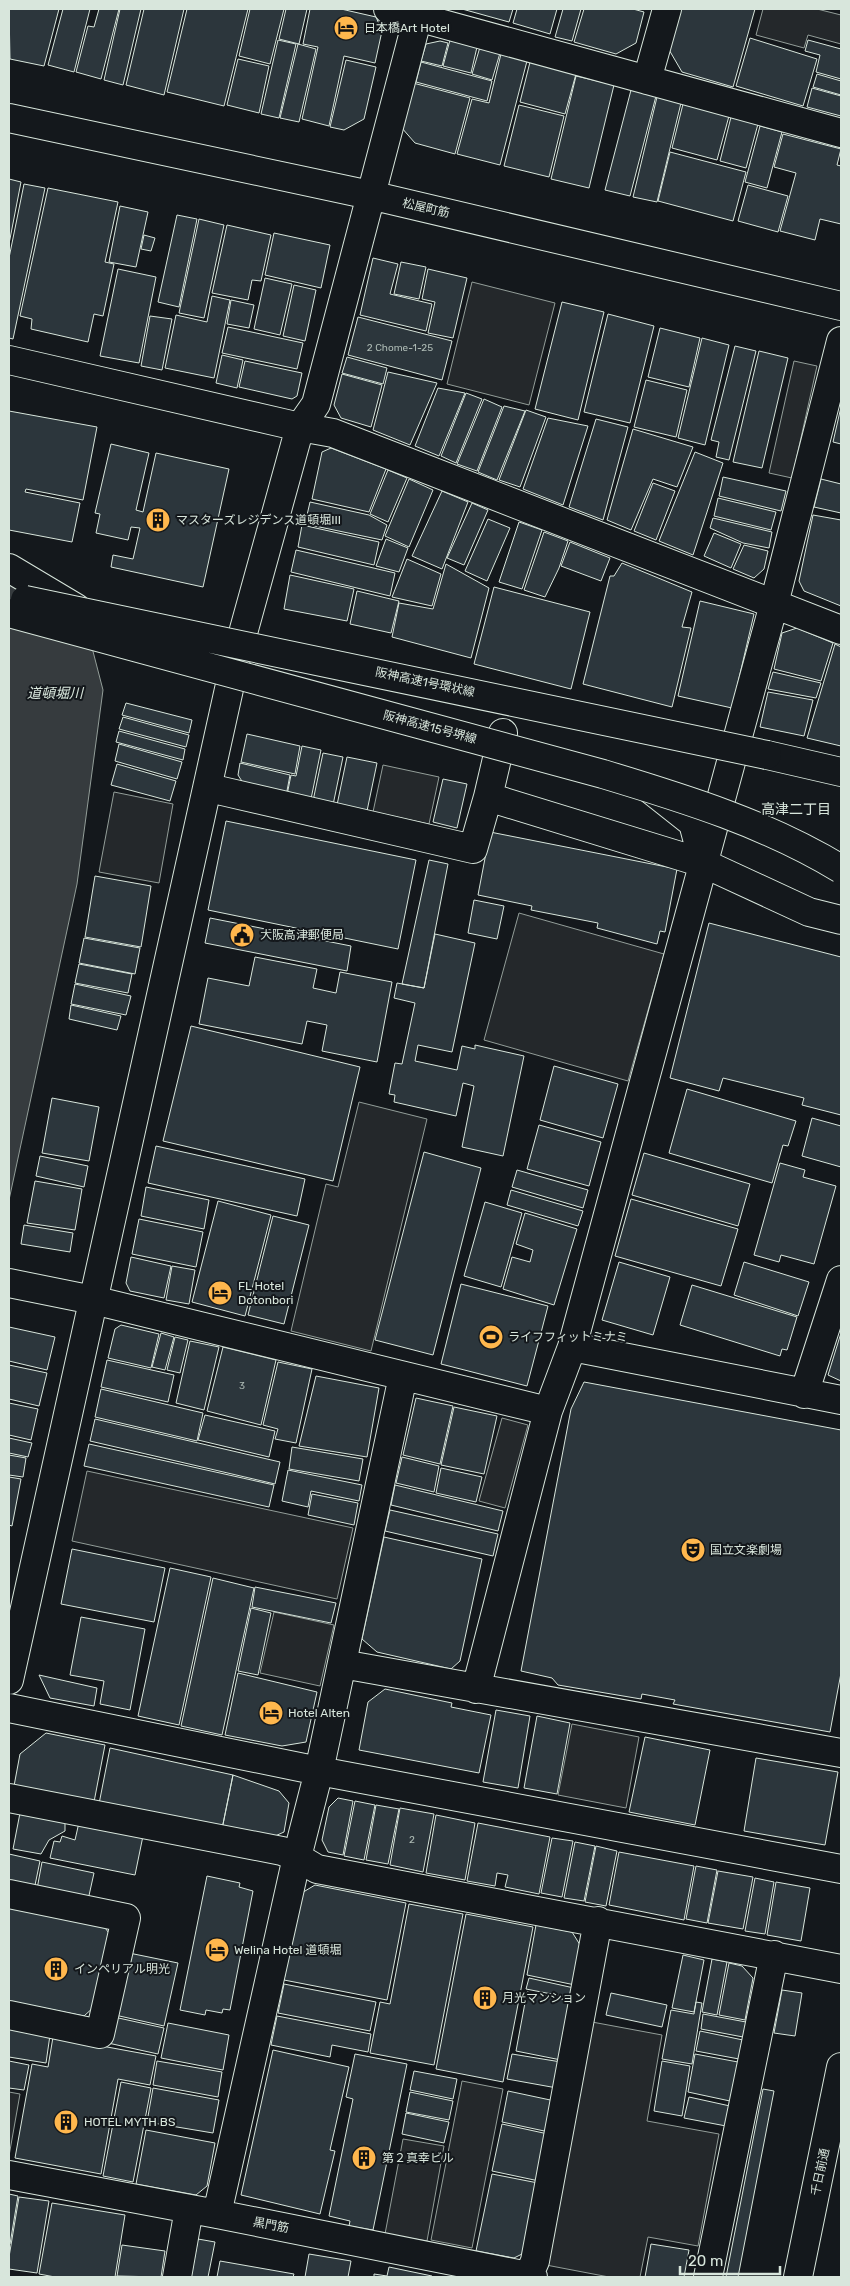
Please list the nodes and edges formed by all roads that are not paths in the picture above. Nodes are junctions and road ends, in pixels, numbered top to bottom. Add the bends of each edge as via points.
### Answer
1 (388, 9) edge
2 (667, 9) edge
3 (419, 13) edge
4 (647, 80) junction
5 (9, 118) edge
6 (841, 134) edge
7 (370, 195) junction
8 (841, 306) edge
9 (841, 341) edge
10 (9, 360) edge
11 (300, 427) junction
12 (9, 568) edge
13 (9, 597) edge
14 (774, 604) junction
15 (9, 613) edge
16 (841, 630) edge
17 (235, 662) junction
18 (503, 733) junction
19 (841, 772) edge
20 (209, 788) junction
21 (488, 798) junction
22 (704, 863) junction
23 (841, 869) edge
24 (841, 920) edge
25 (841, 1280) edge
26 (20, 1285) edge
27 (93, 1300) junction
28 (572, 1347) junction
29 (403, 1376) junction
30 (804, 1394) junction
31 (841, 1400) edge
32 (548, 1411) junction
33 (342, 1664) junction
34 (9, 1680) edge
35 (476, 1690) junction
36 (9, 1708) edge
37 (841, 1754) edge
38 (319, 1771) junction
39 (9, 1798) edge
40 (297, 1857) junction
41 (841, 1869) edge
42 (9, 1894) edge
43 (598, 1921) junction
44 (774, 1955) junction
45 (841, 1969) edge
46 (9, 2015) edge
47 (841, 2067) edge
48 (9, 2175) edge
49 (189, 2209) junction
50 (217, 2214) junction
51 (177, 2277) edge
52 (530, 2277) edge
53 (708, 2277) edge
54 (798, 2277) edge

1 - 3 main road
2 - 4 main road
3 - 4 main road
3 - 7 main road
4 - 6 main road
5 - 7 main road, 松屋町筋
7 - 8 main road, 松屋町筋
7 - 11 main road via 316,404
9 - 14 main road
10 - 11 main road
11 - 14 main road via 333,433
11 - 17 main road
12 - 17 main road via 84,612 142,635
13 - 19 main road, 阪神高速1号環状線, bridge via 621,722
14 - 16 main road
14 - 22 main road
15 - 23 main road, 阪神高速15号堺線, bridge via 603,774 725,813 776,834
17 - 18 main road
17 - 20 main road
18 - 21 main road
18 - 22 main road via 600,761 634,776 693,823
20 - 21 main road via 473,849
20 - 27 main road
21 - 22 main road
22 - 24 main road via 808,912
22 - 28 main road
25 - 30 main road
26 - 27 main road
27 - 29 main road
27 - 34 main road
28 - 30 main road
28 - 32 main road
29 - 32 main road
29 - 33 main road
30 - 31 main road
32 - 35 main road
33 - 35 main road
33 - 38 main road
35 - 37 main road
36 - 38 main road
38 - 40 main road
38 - 41 main road
39 - 40 main road via 282,1851
40 - 43 main road via 317,1869
40 - 50 main road
42 - 46 main road via 126,1918 100,2034
43 - 44 main road
43 - 52 main road
44 - 45 main road
44 - 53 main road
47 - 54 main road, 千日前通
48 - 49 main road, 黒門筋
49 - 50 main road, 黒門筋
49 - 51 main road
50 - 52 main road, 黒門筋

